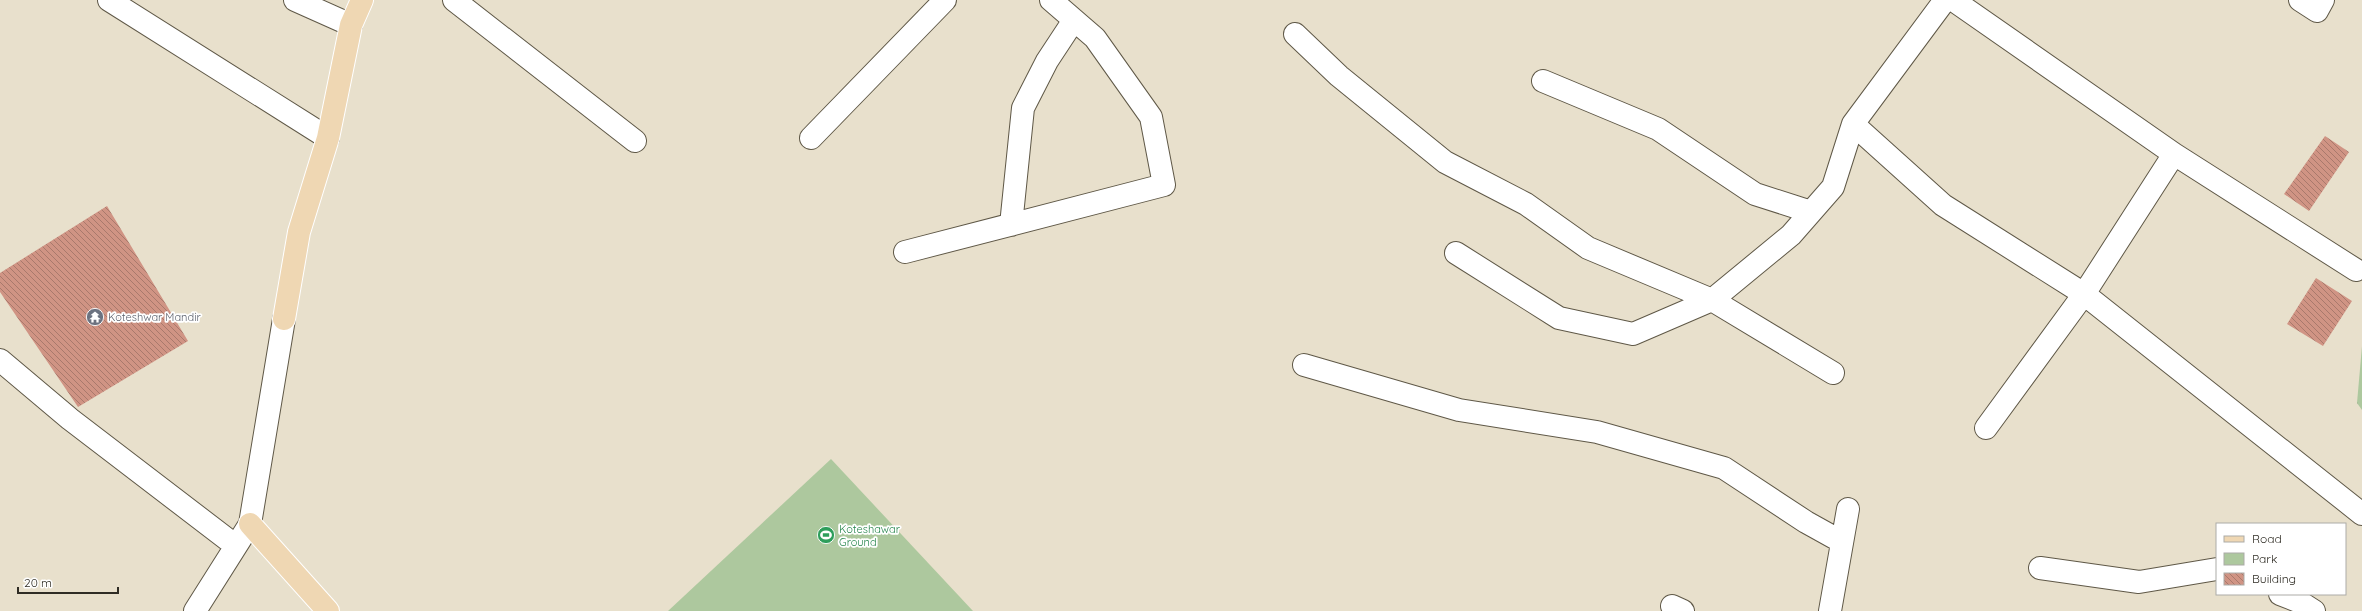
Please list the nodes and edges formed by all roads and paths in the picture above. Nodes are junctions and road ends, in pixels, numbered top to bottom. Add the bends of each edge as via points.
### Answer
1 (109, 0) edge
2 (295, 0) edge
3 (362, 0) edge
4 (454, 0) edge
5 (945, 0) edge
6 (1051, 0) edge
7 (1945, 0) edge
8 (1953, 0) edge
9 (2300, 0) edge
10 (2323, 0) edge
11 (1074, 20) junction
12 (351, 25) junction
13 (1295, 34) dead end
14 (1543, 81) dead end
15 (1853, 124) junction
16 (328, 138) junction
17 (811, 138) dead end
18 (635, 141) dead end
19 (2174, 154) junction
20 (1812, 212) junction
21 (1011, 225) junction
22 (905, 252) dead end
23 (1456, 253) dead end
24 (2356, 270) dead end
25 (2084, 294) junction
26 (1712, 300) junction
27 (284, 319) joint
28 (0, 360) edge
29 (1304, 365) dead end
30 (1833, 373) dead end
31 (1986, 428) dead end
32 (1848, 509) dead end
33 (2362, 514) edge
34 (250, 524) junction
35 (1842, 542) junction
36 (236, 546) junction
37 (2040, 568) dead end
38 (2216, 569) edge
39 (2282, 595) edge
40 (195, 611) edge
41 (328, 611) edge
42 (1830, 611) edge
43 (2314, 611) edge

1 - 16 street
2 - 12 street
3 - 12 main road
4 - 18 street
5 - 17 street
6 - 11 street
7 - 15 street
8 - 19 street
9 - 10 street via 2317,11
11 - 21 street via 1047,61 1023,108
11 - 21 street via 1095,38 1151,117 1164,185
12 - 16 main road
13 - 26 street via 1339,76 1445,162 1526,204 1588,248
14 - 20 street via 1658,129 1755,194
15 - 20 street via 1833,187
15 - 25 street via 1943,205
16 - 27 main road via 299,232
19 - 24 street
19 - 25 street
20 - 26 street via 1791,235
21 - 22 street
23 - 26 street via 1559,318 1633,334
25 - 31 street
25 - 33 street
26 - 30 street
27 - 34 street
28 - 36 street via 70,419
29 - 35 street via 1459,410 1597,432 1724,468 1806,522
32 - 35 street
34 - 36 street
34 - 41 main road
35 - 42 street
36 - 40 street
37 - 38 street via 2139,582
39 - 43 street

